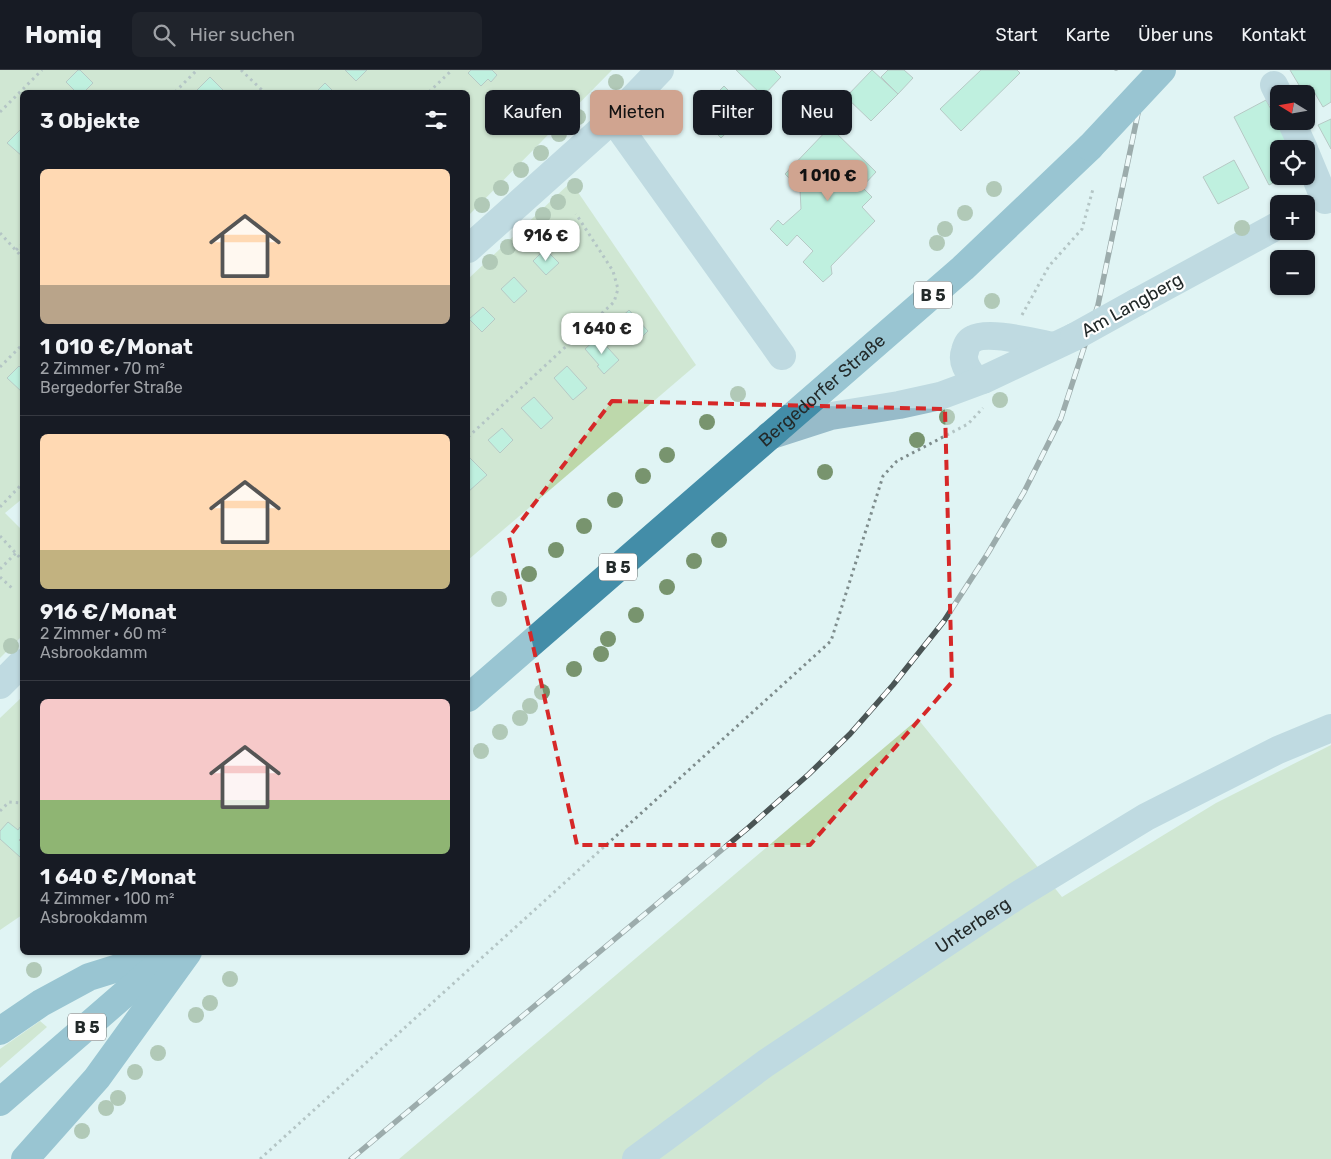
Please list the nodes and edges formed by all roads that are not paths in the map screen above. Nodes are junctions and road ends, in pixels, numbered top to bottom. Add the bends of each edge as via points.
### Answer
1 (660, 70) edge
2 (1162, 70) edge
3 (641, 90) edge
4 (595, 135) edge
5 (624, 135) edge
6 (1315, 183) edge
7 (1321, 203) edge
8 (1270, 230) edge
9 (470, 246) edge
10 (1064, 342) junction
11 (782, 356) dead end
12 (991, 377) junction
13 (769, 436) junction
14 (20, 665) edge
15 (0, 685) edge
16 (470, 696) edge
17 (1331, 728) edge
18 (158, 955) edge
19 (170, 955) edge
20 (186, 955) edge
21 (0, 1030) edge
22 (0, 1102) edge
23 (25, 1159) edge
24 (636, 1159) edge

1 - 3 street
2 - 13 main road, Bergedorfer Straße / B 5, bridge via 1090,147 963,268
4 - 9 street
5 - 11 street
6 - 7 street
8 - 10 street, Am Langberg, bridge
10 - 12 street, Am Langberg
10 - 12 street via 984,336 972,339 964,355 965,365 975,379
12 - 13 street, Am Langberg via 940,396 830,416
13 - 16 main road, Bergedorfer Straße / B 5
14 - 15 street
17 - 24 street, Unterberg via 1278,750 1146,817 1018,896 766,1062
18 - 21 main road via 89,977
19 - 22 main road, B 5
20 - 23 main road via 97,1078

